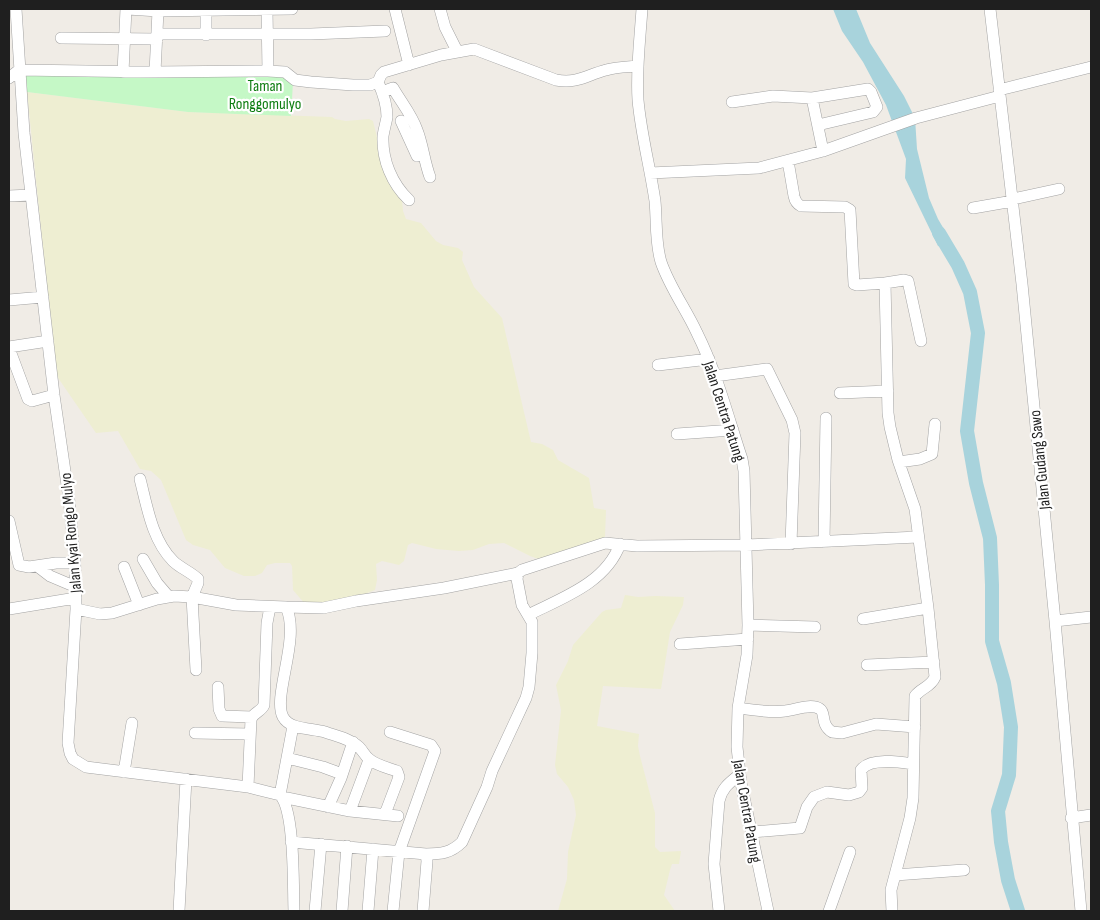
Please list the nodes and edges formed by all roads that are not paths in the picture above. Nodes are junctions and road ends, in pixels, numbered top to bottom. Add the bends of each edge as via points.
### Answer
1 (16, 9) edge
2 (127, 9) edge
3 (292, 9) edge
4 (395, 9) edge
5 (440, 9) edge
6 (642, 9) edge
7 (990, 9) edge
8 (206, 10) edge
9 (268, 10) edge
10 (158, 11) junction
11 (385, 31) dead end
12 (268, 33) junction
13 (206, 35) junction
14 (157, 37) junction
15 (61, 38) dead end
16 (126, 39) junction
17 (457, 51) junction
18 (409, 65) junction
19 (638, 66) junction
20 (1091, 67) edge
21 (19, 70) junction
22 (268, 71) junction
23 (123, 72) junction
24 (155, 72) junction
25 (9, 78) edge
26 (380, 87) junction
27 (1000, 93) junction
28 (812, 98) junction
29 (732, 102) dead end
30 (401, 121) dead end
31 (818, 125) junction
32 (823, 151) junction
33 (417, 156) dead end
34 (788, 161) junction
35 (650, 173) junction
36 (430, 177) dead end
37 (1059, 189) dead end
38 (31, 195) junction
39 (9, 196) edge
40 (409, 200) dead end
41 (1013, 200) junction
42 (973, 208) dead end
43 (885, 283) junction
44 (43, 297) junction
45 (9, 300) edge
46 (48, 341) junction
47 (922, 342) dead end
48 (9, 347) edge
49 (709, 359) junction
50 (658, 365) dead end
51 (715, 376) junction
52 (888, 390) junction
53 (840, 393) dead end
54 (54, 395) junction
55 (826, 418) dead end
56 (935, 424) dead end
57 (732, 430) junction
58 (677, 434) dead end
59 (899, 462) junction
60 (140, 479) dead end
61 (9, 528) edge
62 (918, 537) junction
63 (824, 542) junction
64 (620, 544) junction
65 (791, 544) junction
66 (746, 545) junction
67 (143, 559) dead end
68 (75, 563) junction
69 (37, 566) junction
70 (124, 567) dead end
71 (518, 573) junction
72 (169, 596) junction
73 (192, 597) junction
74 (76, 598) junction
75 (139, 605) junction
76 (270, 607) junction
77 (286, 607) junction
78 (9, 608) edge
79 (928, 608) junction
80 (528, 616) junction
81 (1091, 617) edge
82 (863, 619) dead end
83 (1055, 621) junction
84 (748, 625) junction
85 (815, 627) dead end
86 (748, 639) junction
87 (680, 644) dead end
88 (934, 662) junction
89 (867, 665) dead end
90 (196, 670) dead end
91 (218, 687) dead end
92 (738, 708) junction
93 (252, 717) junction
94 (132, 724) dead end
95 (292, 726) junction
96 (914, 727) junction
97 (390, 732) dead end
98 (195, 733) dead end
99 (250, 734) junction
100 (353, 742) junction
101 (287, 758) junction
102 (369, 760) junction
103 (913, 764) junction
104 (124, 772) junction
105 (342, 774) junction
106 (739, 775) junction
107 (186, 779) junction
108 (248, 787) junction
109 (281, 796) junction
110 (328, 807) junction
111 (350, 811) junction
112 (386, 814) junction
113 (1091, 815) edge
114 (398, 816) dead end
115 (1071, 818) junction
116 (752, 832) junction
117 (291, 842) junction
118 (321, 844) junction
119 (348, 846) junction
120 (373, 849) junction
121 (399, 852) junction
122 (850, 852) dead end
123 (426, 854) junction
124 (964, 870) dead end
125 (895, 875) junction
126 (179, 911) edge
127 (294, 911) edge
128 (315, 911) edge
129 (342, 911) edge
130 (368, 911) edge
131 (393, 911) edge
132 (423, 911) edge
133 (719, 911) edge
134 (768, 911) edge
135 (829, 911) edge
136 (892, 911) edge
137 (1081, 911) edge

1 - 21 street, Jalan Kyai Rongo Mulyo
2 - 10 street
2 - 16 street
3 - 9 street
4 - 18 street
5 - 17 street
6 - 19 street, Jalan Centra Patung
7 - 27 street, Jalan Gudang Sawo
8 - 9 street
8 - 10 street
8 - 13 street
9 - 12 street
10 - 14 street
11 - 12 street
12 - 13 street
12 - 22 street
13 - 14 street
14 - 16 street
14 - 24 street
15 - 16 street
16 - 23 street
17 - 18 street
17 - 19 street via 482,51 567,82 605,70
18 - 26 street via 384,72
19 - 35 street, Jalan Centra Patung via 638,100
20 - 27 street
21 - 23 street
21 - 25 street
21 - 38 street, Jalan Kyai Rongo Mulyo
22 - 24 street
22 - 26 street via 285,72 295,80
23 - 24 street
26 - 36 street via 393,88 411,115
26 - 40 street via 387,118 383,134 385,155 394,183
27 - 32 street
27 - 41 street, Jalan Gudang Sawo
28 - 29 street via 773,96
28 - 31 street
28 - 31 street via 868,89 878,107 873,112
30 - 33 street
31 - 32 street
32 - 34 street
34 - 35 street via 759,168
34 - 43 street via 795,202 802,206 845,207 850,210 854,284
35 - 49 street, Jalan Centra Patung via 657,247 675,294
37 - 41 street
38 - 39 street
38 - 44 street, Jalan Kyai Rongo Mulyo
41 - 42 street
41 - 83 street, Jalan Gudang Sawo
43 - 47 street via 908,281
43 - 52 street
44 - 45 street
44 - 46 street, Jalan Kyai Rongo Mulyo
46 - 48 street
46 - 54 street, Jalan Kyai Rongo Mulyo
48 - 54 street via 28,399 32,401
49 - 50 street
49 - 51 street, Jalan Centra Patung
51 - 57 street, Jalan Centra Patung
51 - 65 street via 767,369 790,415 794,433
52 - 53 street
52 - 59 street via 890,427
54 - 68 street, Jalan Kyai Rongo Mulyo
55 - 63 street
56 - 59 street via 932,454
57 - 58 street
57 - 66 street, Jalan Centra Patung via 744,471
59 - 62 street via 915,509
60 - 73 street via 159,540 172,560 198,579
61 - 69 street via 19,565
62 - 63 street
62 - 79 street
63 - 65 street
64 - 66 street
64 - 71 street via 605,543
64 - 80 street via 597,577
65 - 66 street
66 - 84 street, Jalan Centra Patung
67 - 72 street
68 - 69 street
68 - 74 street, Jalan Kyai Rongo Mulyo
69 - 74 street
70 - 75 street
71 - 77 street via 323,608
71 - 80 street via 522,604
72 - 73 street
72 - 75 street
73 - 76 street
73 - 90 street
74 - 75 street via 100,614
74 - 78 street
74 - 104 street, Jalan Kyai Rongo Mulyo via 68,729 70,753 86,767
76 - 77 street
76 - 93 street via 264,705
77 - 95 street via 290,645 281,710
79 - 82 street
79 - 88 street
80 - 123 street via 532,622 532,654 526,698 462,842 448,853
81 - 83 street
83 - 115 street, Jalan Gudang Sawo
84 - 85 street
84 - 86 street, Jalan Centra Patung
86 - 87 street
86 - 92 street, Jalan Centra Patung
88 - 89 street
88 - 96 street via 933,682 915,696
91 - 93 street via 222,716
92 - 96 street via 774,712 815,708 823,713 824,724 832,732 842,733 876,724
92 - 106 street, Jalan Centra Patung
93 - 99 street
94 - 104 street
95 - 100 street
95 - 101 street
96 - 103 street
97 - 121 street via 431,745 435,751
98 - 99 street
99 - 108 street
100 - 102 street
100 - 105 street
101 - 105 street
101 - 109 street
102 - 111 street
102 - 112 street via 400,775
103 - 116 street via 890,761 865,766 861,770 862,788 859,792 849,795 826,792 814,797 806,807 800,828
103 - 125 street via 910,818
104 - 107 street, Jalan Kyai Rongo Mulyo
105 - 110 street
106 - 116 street, Jalan Centra Patung
106 - 133 street via 727,784 719,801 714,864
107 - 108 street, Jalan Kyai Rongo Mulyo
107 - 126 street
108 - 109 street, Jalan Kyai Rongo Mulyo
109 - 110 street, Jalan Kyai Rongo Mulyo
109 - 117 street via 288,812
110 - 111 street, Jalan Kyai Rongo Mulyo
111 - 112 street, Jalan Kyai Rongo Mulyo
112 - 114 street, Jalan Kyai Rongo Mulyo
113 - 115 street
115 - 137 street, Jalan Gudang Sawo
116 - 134 street, Jalan Centra Patung
117 - 118 street
117 - 127 street
118 - 119 street
118 - 128 street
119 - 120 street
119 - 129 street
120 - 121 street
120 - 130 street
121 - 123 street
121 - 131 street
122 - 135 street
123 - 132 street
124 - 125 street
125 - 136 street via 891,890

